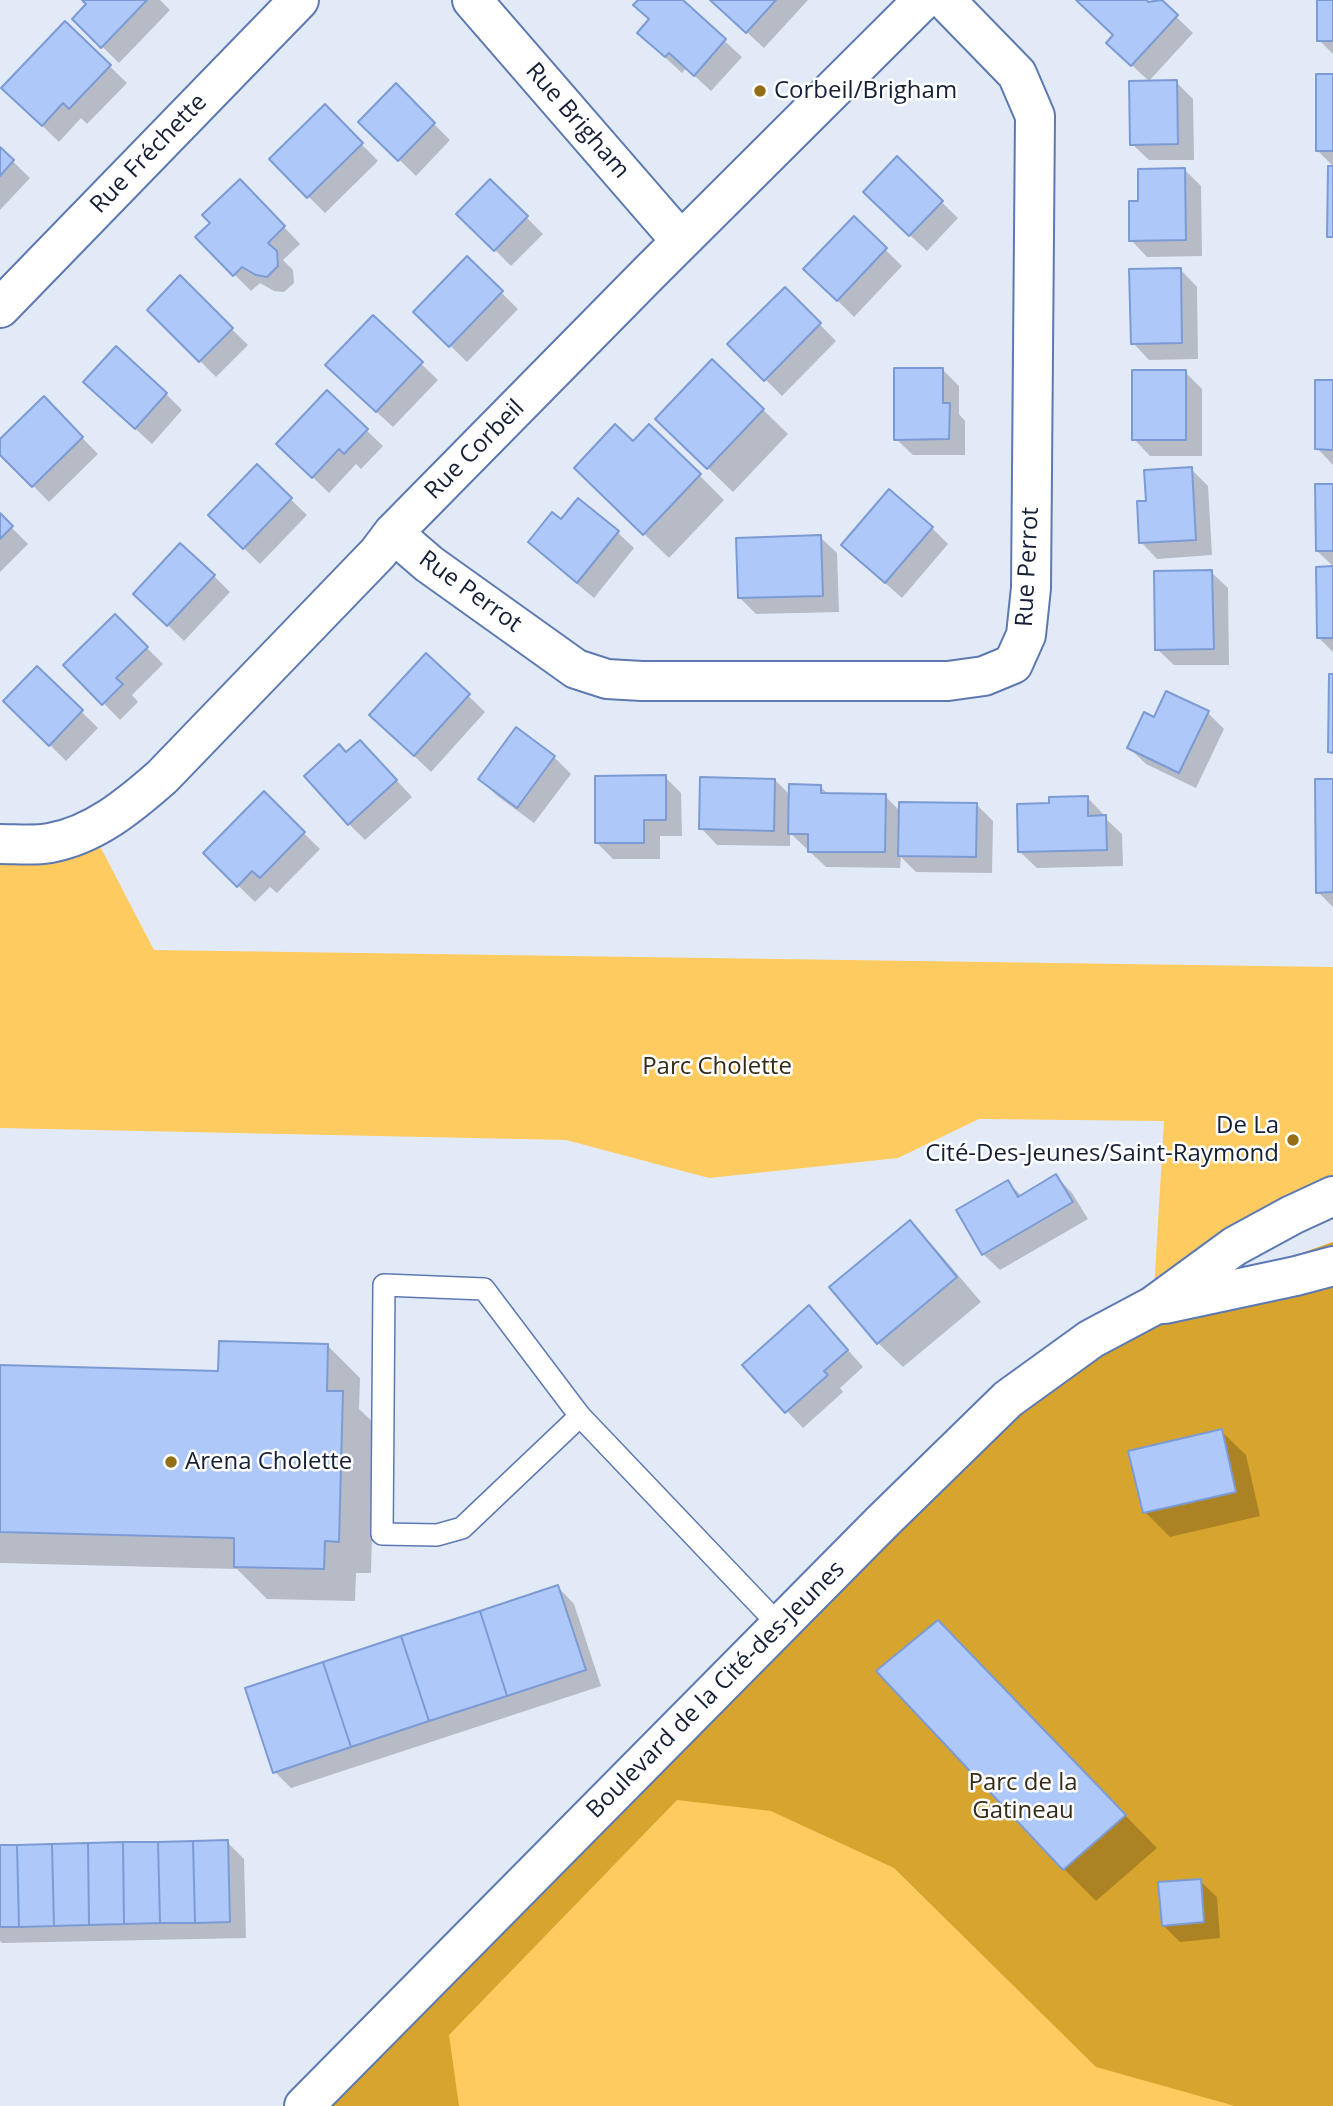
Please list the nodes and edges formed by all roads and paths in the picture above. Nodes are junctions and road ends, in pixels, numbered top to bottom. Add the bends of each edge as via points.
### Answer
1 (472, 0) edge
2 (923, 0) edge
3 (945, 0) edge
4 (284, 5) edge
5 (681, 241) junction
6 (0, 308) edge
7 (393, 533) junction
8 (0, 844) edge
9 (1333, 1196) edge
10 (1333, 1266) edge
11 (1153, 1306) junction
12 (580, 1416) junction
13 (780, 1626) junction
14 (304, 2106) edge

1 - 5 street, Rue Brigham
2 - 5 street, Rue Corbeil
3 - 7 street, Rue Perrot via 1017,74 1035,116 1031,588 1026,635 1013,664 984,676 948,681 607,679 576,669
4 - 6 street, Rue Fréchette
5 - 7 street, Rue Corbeil
7 - 8 street, Rue Corbeil via 172,767 127,808 91,829 50,843
9 - 11 street, Boulevard de la Cité-des-Jeunes via 1235,1246
10 - 11 street, Boulevard de la Cité-des-Jeunes
11 - 13 street, Boulevard de la Cité-des-Jeunes via 1091,1339 1008,1399
12 - 12 lane via 484,1289 384,1284 382,1534 437,1535 461,1528
12 - 13 lane
13 - 14 street, Boulevard de la Cité-des-Jeunes

